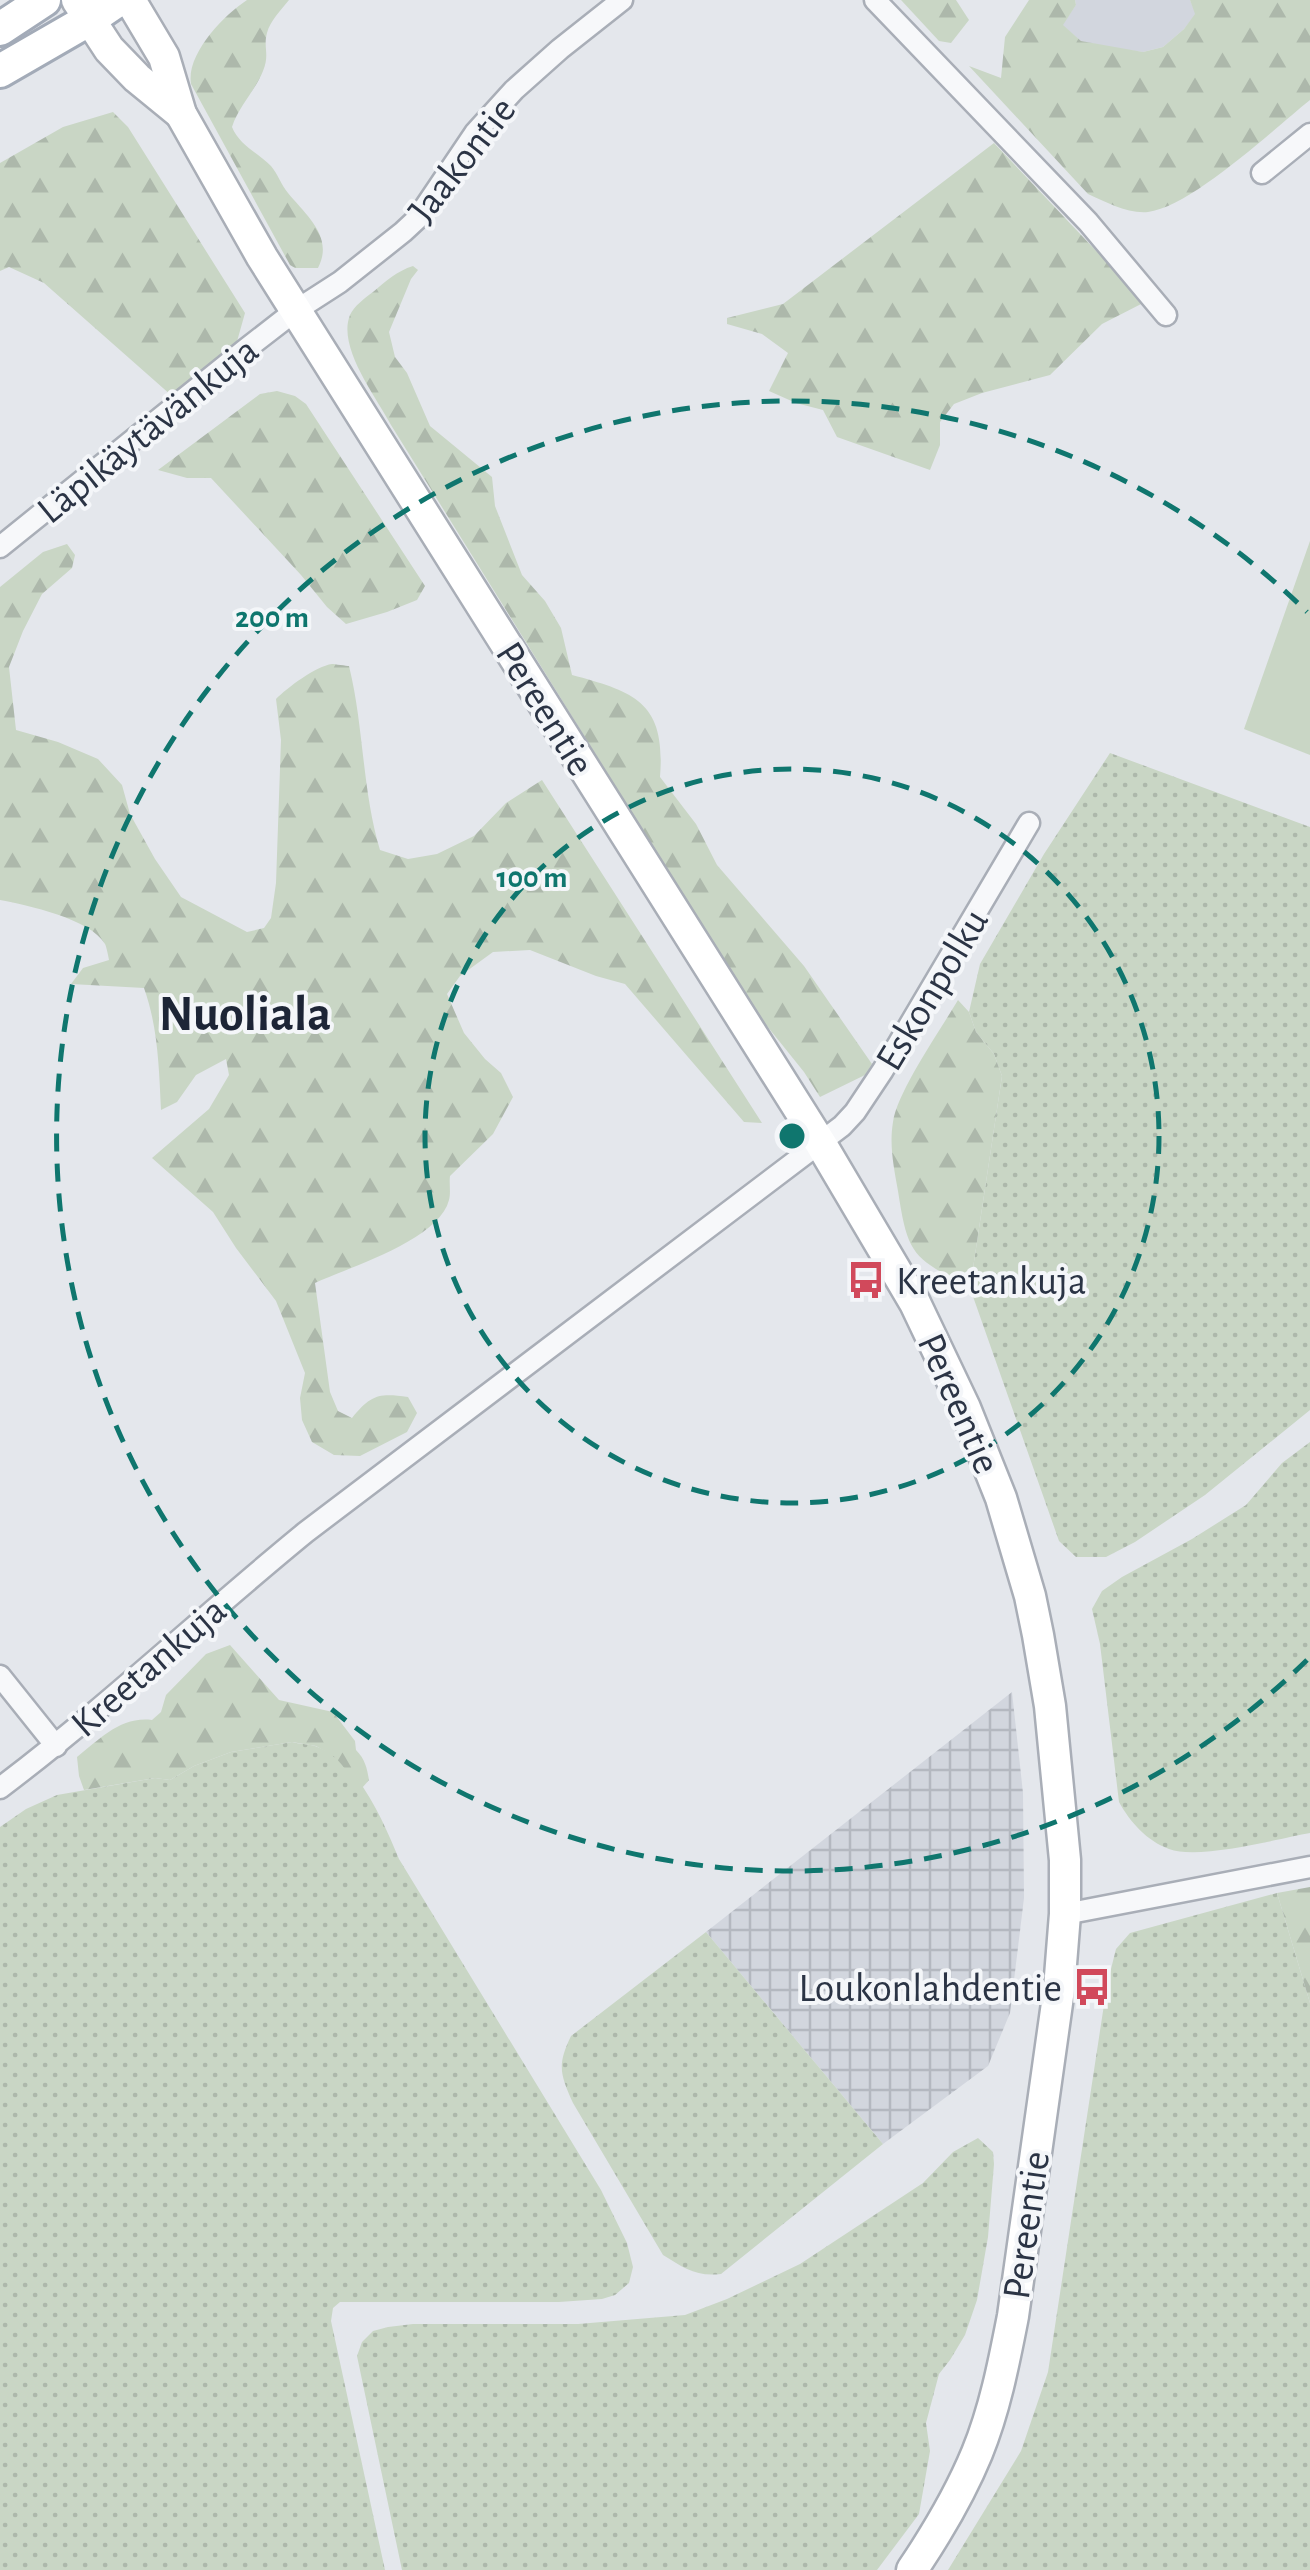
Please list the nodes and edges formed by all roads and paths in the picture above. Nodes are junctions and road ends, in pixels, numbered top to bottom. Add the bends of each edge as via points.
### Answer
1 (44, 0) edge
2 (118, 0) edge
3 (130, 0) edge
4 (622, 0) edge
5 (875, 0) edge
6 (83, 10) edge
7 (0, 28) edge
8 (0, 71) edge
9 (180, 114) junction
10 (1310, 134) edge
11 (1262, 174) dead end
12 (295, 311) junction
13 (1166, 315) dead end
14 (0, 547) edge
15 (1028, 824) dead end
16 (820, 1144) junction
17 (0, 1676) edge
18 (56, 1746) junction
19 (0, 1788) edge
20 (1310, 1867) edge
21 (1065, 1914) junction
22 (912, 2570) edge

1 - 7 main road
2 - 6 main road
3 - 9 street, Pereentie via 164,56
4 - 12 street, Jaakontie via 514,90 475,134 418,219
5 - 13 street via 1088,222
6 - 8 main road
6 - 9 street, Pereentie via 108,49
9 - 12 street, Pereentie
10 - 11 street
12 - 14 street, Läpikäytävänkuja
12 - 16 street, Pereentie
15 - 16 street, Eskonpolku via 884,1070 855,1112
16 - 18 street, Kreetankuja via 346,1501
16 - 21 street, Pereentie via 916,1303 1002,1498 1030,1596 1050,1706
17 - 18 street
18 - 19 street, Kreetankuja
20 - 21 street
21 - 22 street, Pereentie via 1004,2362 978,2451

